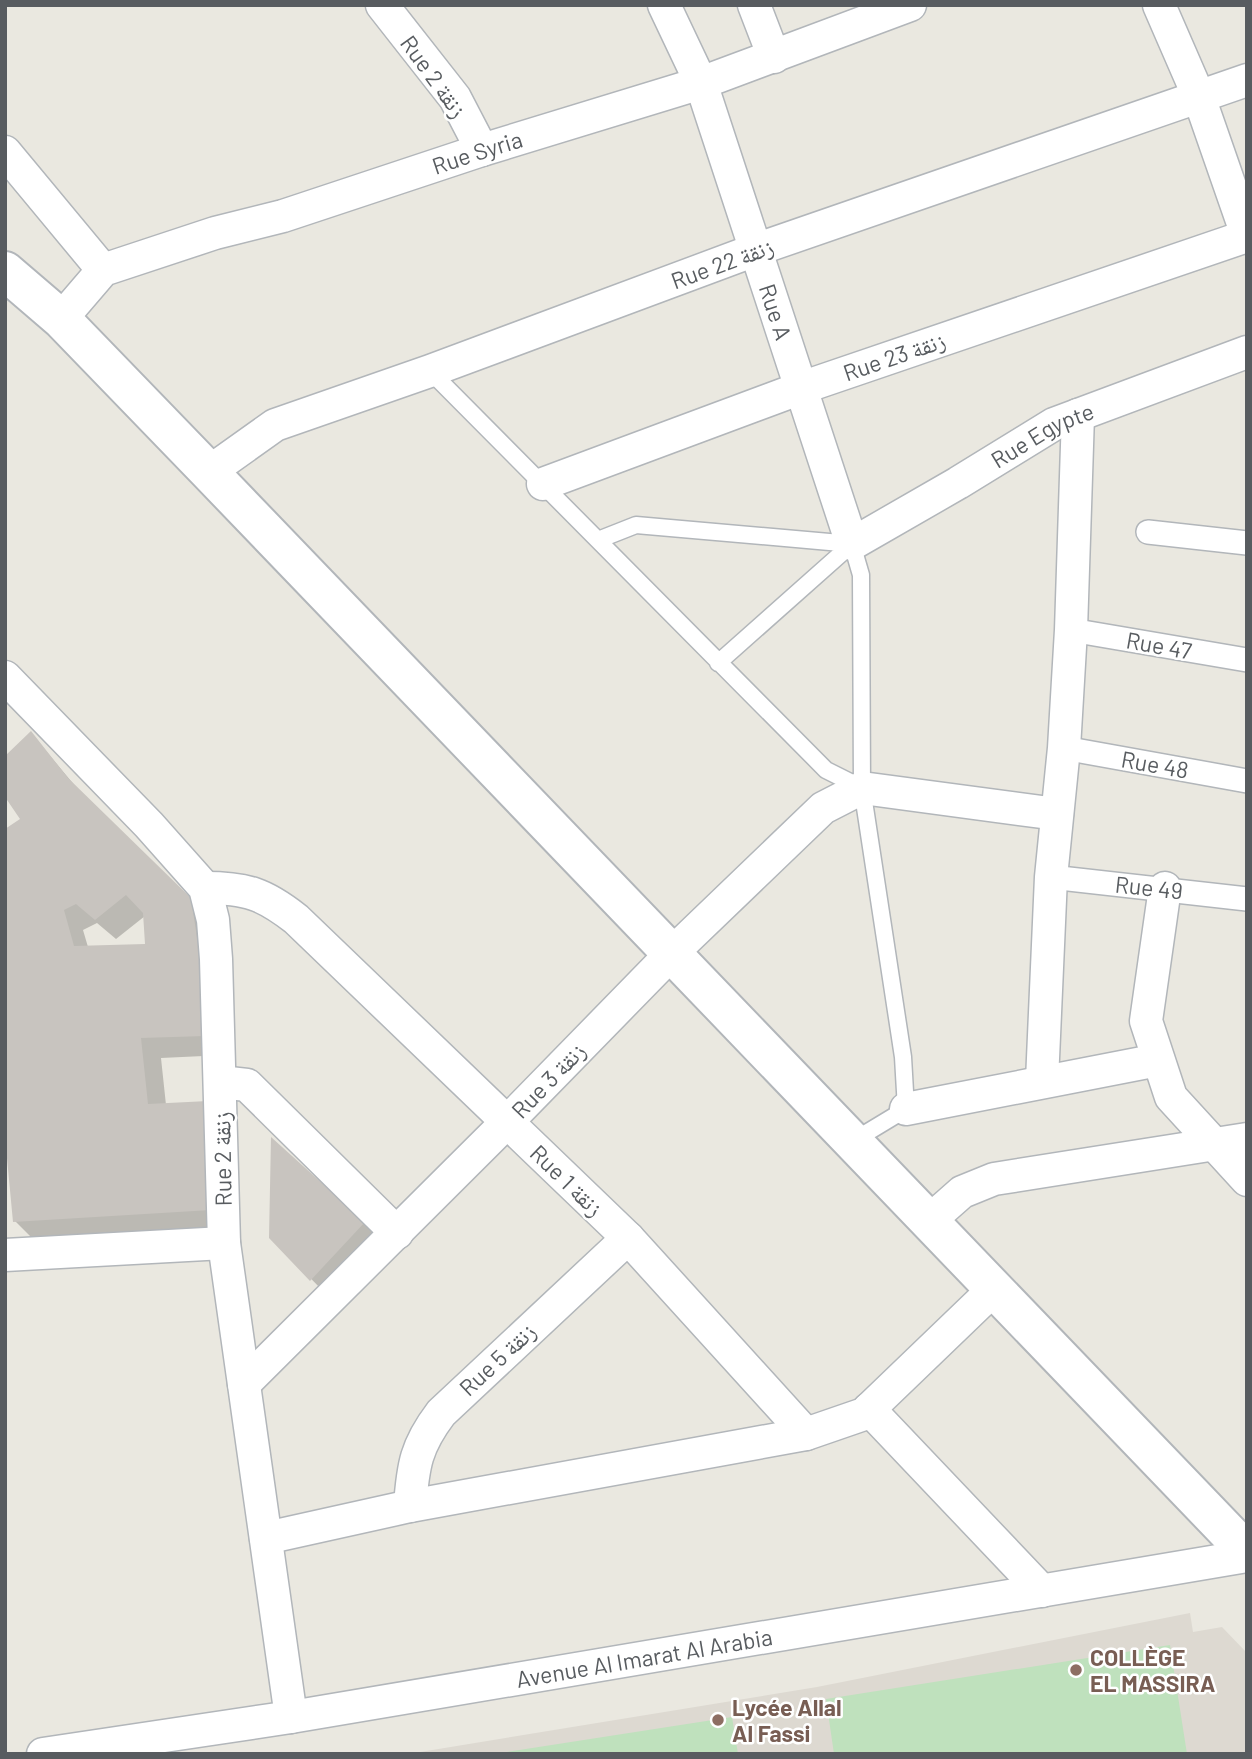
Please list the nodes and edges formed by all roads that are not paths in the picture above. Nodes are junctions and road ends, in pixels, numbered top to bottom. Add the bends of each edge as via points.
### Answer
1 (382, 5) edge
2 (664, 5) edge
3 (754, 5) edge
4 (911, 5) edge
5 (1160, 5) edge
6 (774, 57) junction
7 (1247, 80) edge
8 (701, 83) junction
9 (1199, 97) junction
10 (482, 150) junction
11 (5, 152) edge
12 (1247, 235) edge
13 (755, 250) junction
14 (5, 271) edge
15 (103, 271) junction
16 (61, 318) junction
17 (1247, 352) edge
18 (430, 371) junction
19 (801, 388) junction
20 (1078, 415) junction
21 (209, 472) junction
22 (543, 484) junction
23 (1148, 532) dead end
24 (597, 540) junction
25 (1247, 543) edge
26 (852, 544) junction
27 (1071, 630) junction
28 (1247, 660) edge
29 (718, 663) junction
30 (5, 677) edge
31 (1064, 748) junction
32 (1247, 781) edge
33 (862, 788) junction
34 (1057, 814) junction
35 (1051, 877) junction
36 (205, 888) junction
37 (1164, 888) junction
38 (1247, 899) edge
39 (671, 954) junction
40 (1158, 1060) junction
41 (1042, 1081) junction
42 (220, 1083) junction
43 (906, 1109) junction
44 (508, 1122) junction
45 (1247, 1139) edge
46 (851, 1142) junction
47 (1212, 1144) junction
48 (1247, 1180) edge
49 (928, 1222) junction
50 (397, 1233) junction
51 (628, 1238) junction
52 (224, 1243) junction
53 (5, 1255) edge
54 (994, 1289) junction
55 (244, 1384) junction
56 (869, 1409) junction
57 (806, 1434) junction
58 (410, 1506) junction
59 (266, 1538) junction
60 (1247, 1554) edge
61 (1042, 1591) junction
62 (291, 1717) junction
63 (43, 1754) edge

1 - 10 street, Rue 2 زنقة via 455,98
2 - 8 street, Rue A
3 - 6 street
4 - 6 street, Rue Syria
5 - 9 street
6 - 8 street, Rue Syria
7 - 9 street, Rue 22 زنقة
8 - 10 street, Rue Syria
8 - 13 street, Rue A
9 - 12 street
9 - 13 street, Rue 22 زنقة
10 - 15 street, Rue Syria
11 - 15 street
12 - 19 street, Rue 23 زنقة
13 - 18 street, Rue 22 زنقة
13 - 19 street, Rue A
14 - 16 street
15 - 16 street, Rue Syria
16 - 21 street
17 - 20 street, Rue Egypte
18 - 21 street, Rue 22 زنقة via 275,425
18 - 22 lane
19 - 22 street, Rue 23 زنقة
19 - 26 street, Rue A
20 - 26 street, Rue Egypte via 1054,424
20 - 27 street
21 - 39 street
22 - 24 lane
23 - 25 street
24 - 26 lane via 636,525
24 - 29 lane
26 - 29 lane
26 - 33 lane via 861,575
27 - 28 street, Rue 47
27 - 31 street
29 - 33 lane via 825,770
30 - 36 street, Rue 2 زنقة
31 - 32 street, Rue 48
31 - 34 street
33 - 34 street
33 - 39 street, Rue 3 زنقة via 822,808
33 - 43 lane via 903,1057
34 - 35 street
35 - 37 street, Rue 49
35 - 41 street
36 - 42 street, Rue 2 زنقة via 213,920
36 - 44 street, Rue 1 زنقة via 249,891 274,901
37 - 38 street, Rue 49
37 - 40 street via 1146,1021
39 - 44 street, Rue 3 زنقة
39 - 46 street
40 - 41 street
40 - 47 street via 1171,1097
41 - 43 street
42 - 50 street via 247,1085
42 - 52 street, Rue 2 زنقة
43 - 46 lane
44 - 50 street, Rue 3 زنقة
44 - 51 street, Rue 1 زنقة
45 - 47 street
46 - 49 street
47 - 48 street
47 - 49 street via 994,1179 962,1192
49 - 54 street
50 - 55 street, Rue 3 زنقة
51 - 57 street, Rue 1 زنقة
51 - 58 street, Rue 5 زنقة via 441,1413 418,1450
52 - 53 street
52 - 55 street, Rue 2 زنقة
54 - 56 street
54 - 60 street
55 - 59 street, Rue 2 زنقة
56 - 57 street
56 - 61 street
57 - 58 street
58 - 59 street
59 - 62 street, Rue 2 زنقة
60 - 61 street, Avenue Al Imarat Al Arabia
61 - 62 street, Avenue Al Imarat Al Arabia
62 - 63 street, Avenue Al Imarat Al Arabia

